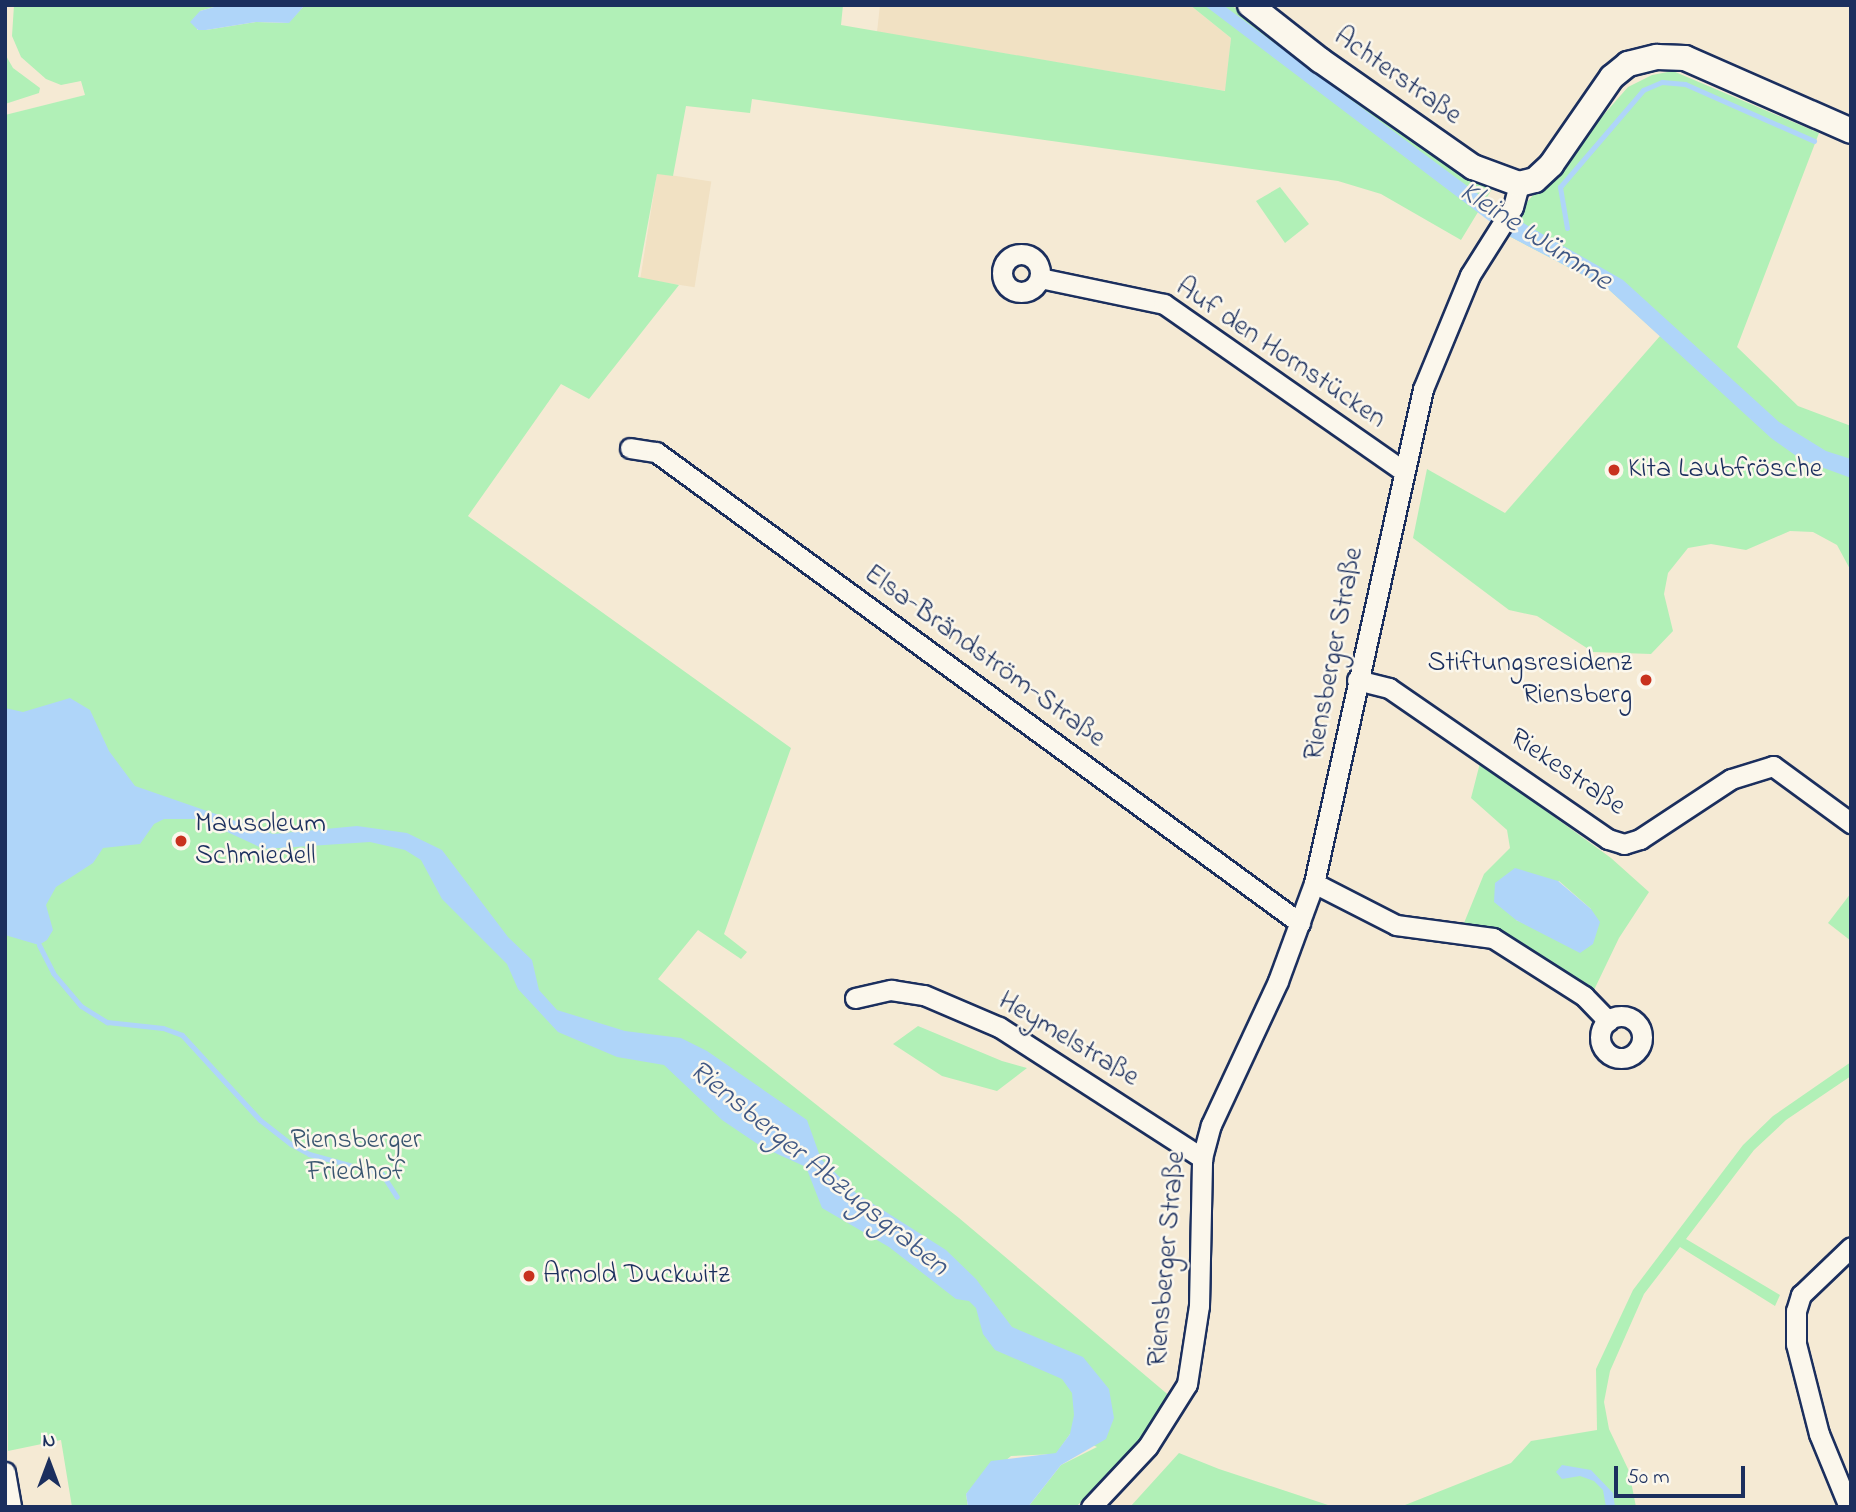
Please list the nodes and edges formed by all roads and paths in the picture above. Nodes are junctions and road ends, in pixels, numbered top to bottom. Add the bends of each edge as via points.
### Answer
1 (1250, 5) edge
2 (1851, 131) edge
3 (1516, 195) junction
4 (1040, 278) dead end
5 (630, 448) dead end
6 (1402, 470) junction
7 (1357, 681) junction
8 (1851, 823) edge
9 (1314, 883) junction
10 (1300, 923) junction
11 (855, 998) dead end
12 (1608, 1021) dead end
13 (1202, 1158) junction
14 (1851, 1247) edge
15 (5, 1472) edge
16 (11, 1507) edge
17 (1091, 1507) edge
18 (1849, 1507) edge

1 - 3 street, Achterstraße via 1320,60
2 - 3 street, Riensberger Straße via 1685,58 1657,57 1628,64 1612,77 1551,165
3 - 6 street, Riensberger Straße via 1439,341
4 - 6 street, Auf den Hornstücken via 1164,303
5 - 10 street, Elsa-Brändström-Straße via 656,452
6 - 7 street, Riensberger Straße
7 - 8 street, Riekestraße via 1389,688 1608,839 1624,844 1640,839 1731,779 1773,766
7 - 9 street, Riensberger Straße via 1340,779
9 - 10 street, Riensberger Straße
9 - 12 street via 1395,925 1493,938 1584,996
10 - 13 street, Riensberger Straße via 1211,1125
11 - 13 street, Heymelstraße via 891,990 924,995 999,1027
13 - 17 street, Riensberger Straße via 1199,1306 1187,1384 1148,1446
14 - 18 street via 1801,1295 1796,1311 1796,1344 1819,1434
15 - 16 street

